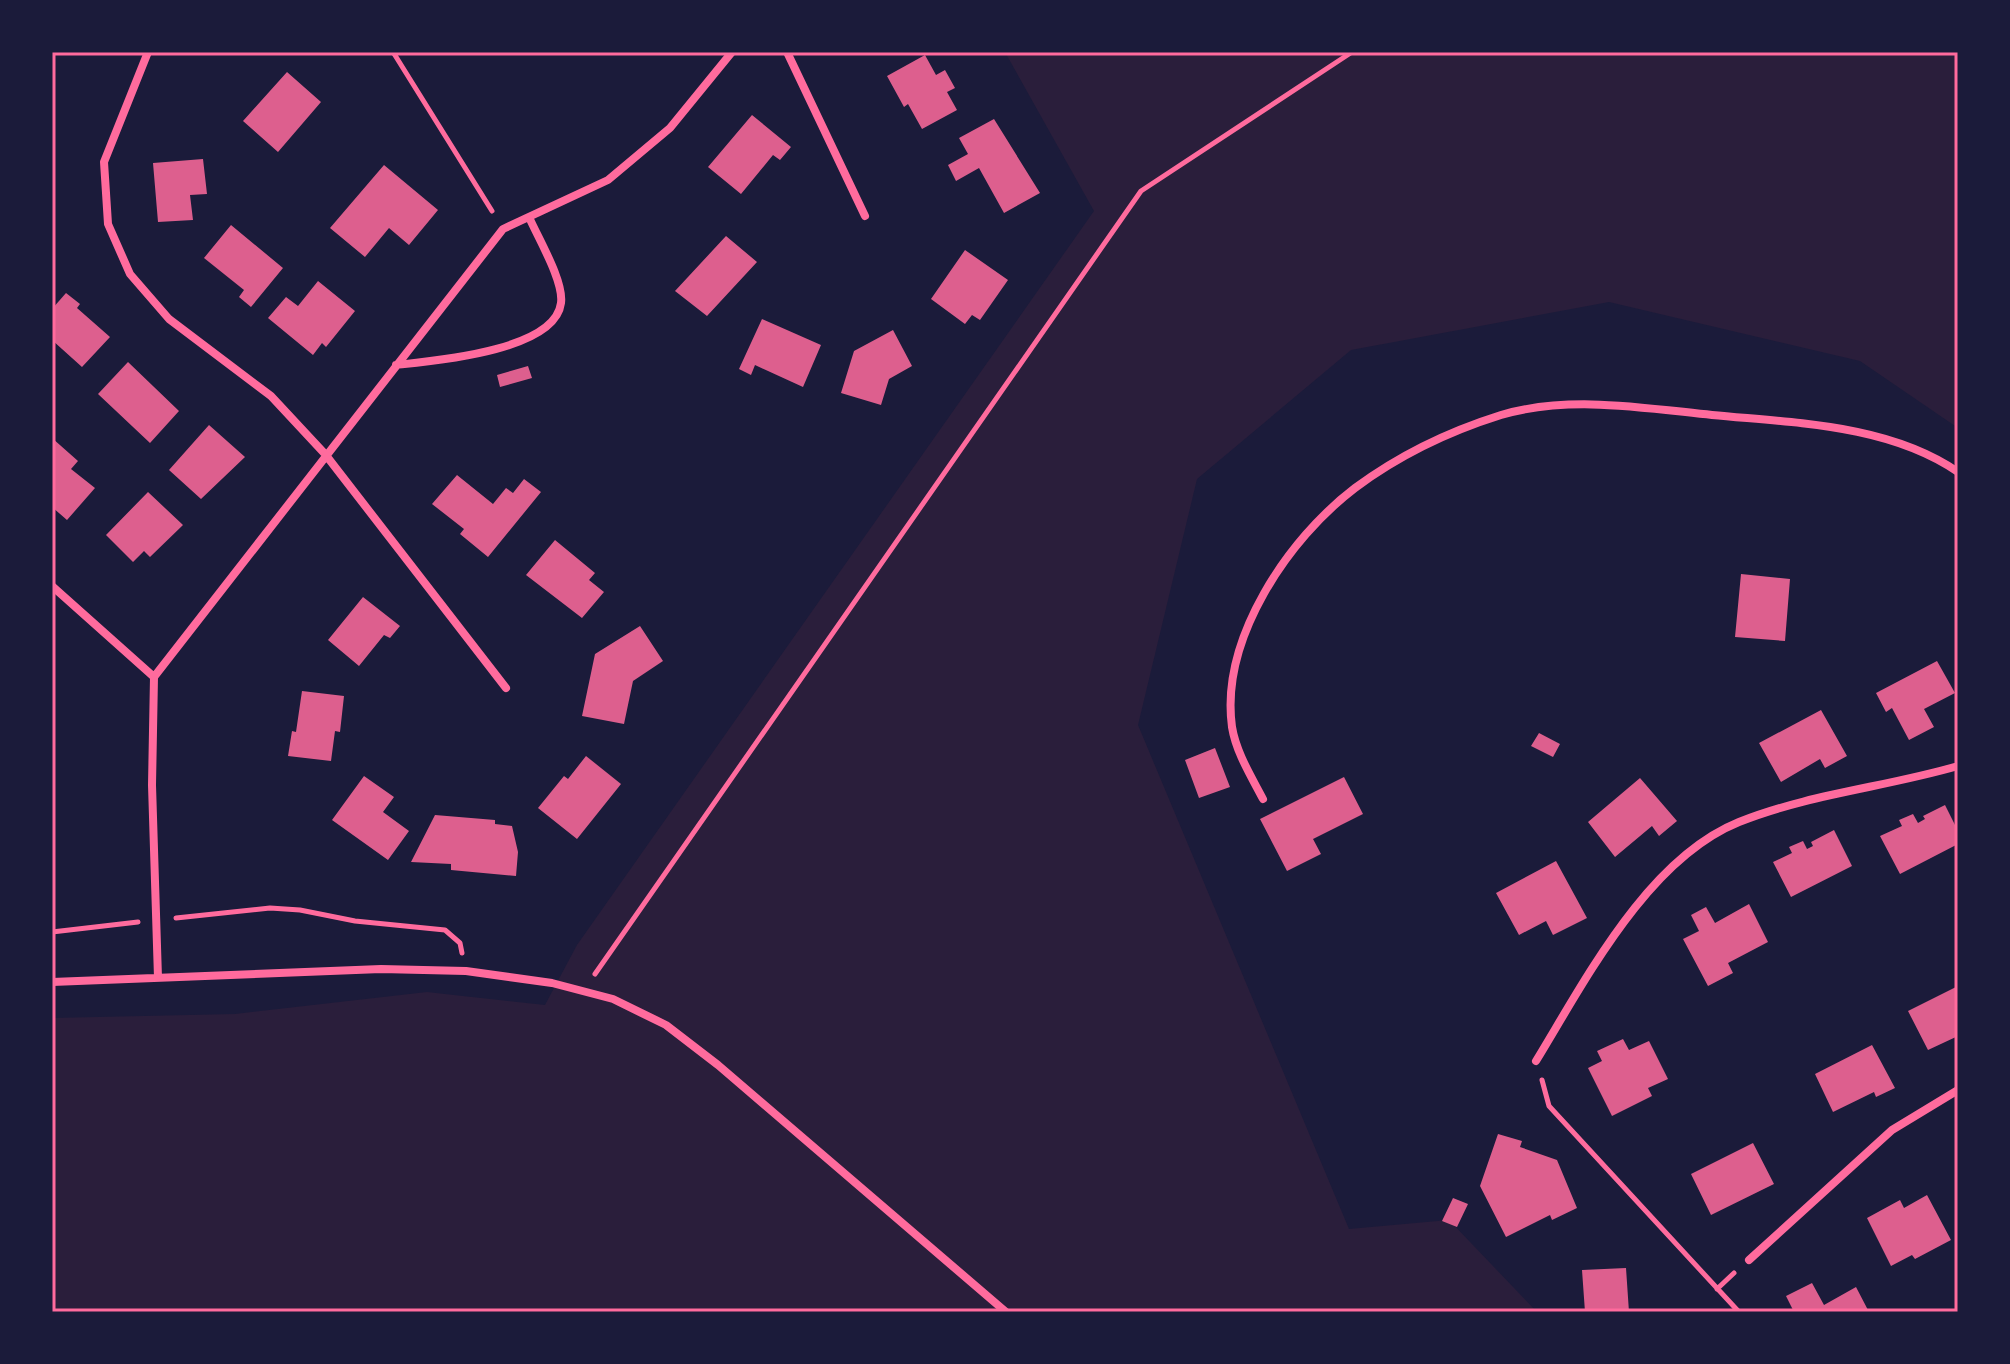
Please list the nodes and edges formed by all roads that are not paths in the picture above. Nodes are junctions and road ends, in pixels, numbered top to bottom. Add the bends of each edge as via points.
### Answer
1 (148, 52) edge
2 (732, 52) edge
3 (787, 52) edge
4 (865, 216) dead end
5 (529, 217) junction
6 (396, 365) junction
7 (325, 454) junction
8 (1958, 472) edge
9 (52, 586) edge
10 (154, 677) junction
11 (506, 688) dead end
12 (1958, 766) edge
13 (1263, 799) dead end
14 (158, 978) junction
15 (52, 982) edge
16 (1536, 1061) road end
17 (1958, 1090) edge
18 (1749, 1260) dead end
19 (1006, 1312) edge

1 - 7 street via 104,162 108,224 130,274 169,319 271,396
2 - 5 street via 670,128 608,180
3 - 4 street
5 - 6 street via 503,229
5 - 6 street via 559,290 561,303 550,326 517,342 453,359
6 - 7 street
7 - 10 street
7 - 11 street
8 - 13 street via 1914,448 1831,427 1616,405 1503,414 1451,434 1353,490 1278,570 1255,609 1238,656 1232,728
9 - 10 street
10 - 14 street
12 - 16 street via 1780,810 1737,823 1705,842 1653,885 1587,977
14 - 15 street
14 - 19 street via 466,971 613,999 666,1025 730,1075
17 - 18 street via 1892,1130

